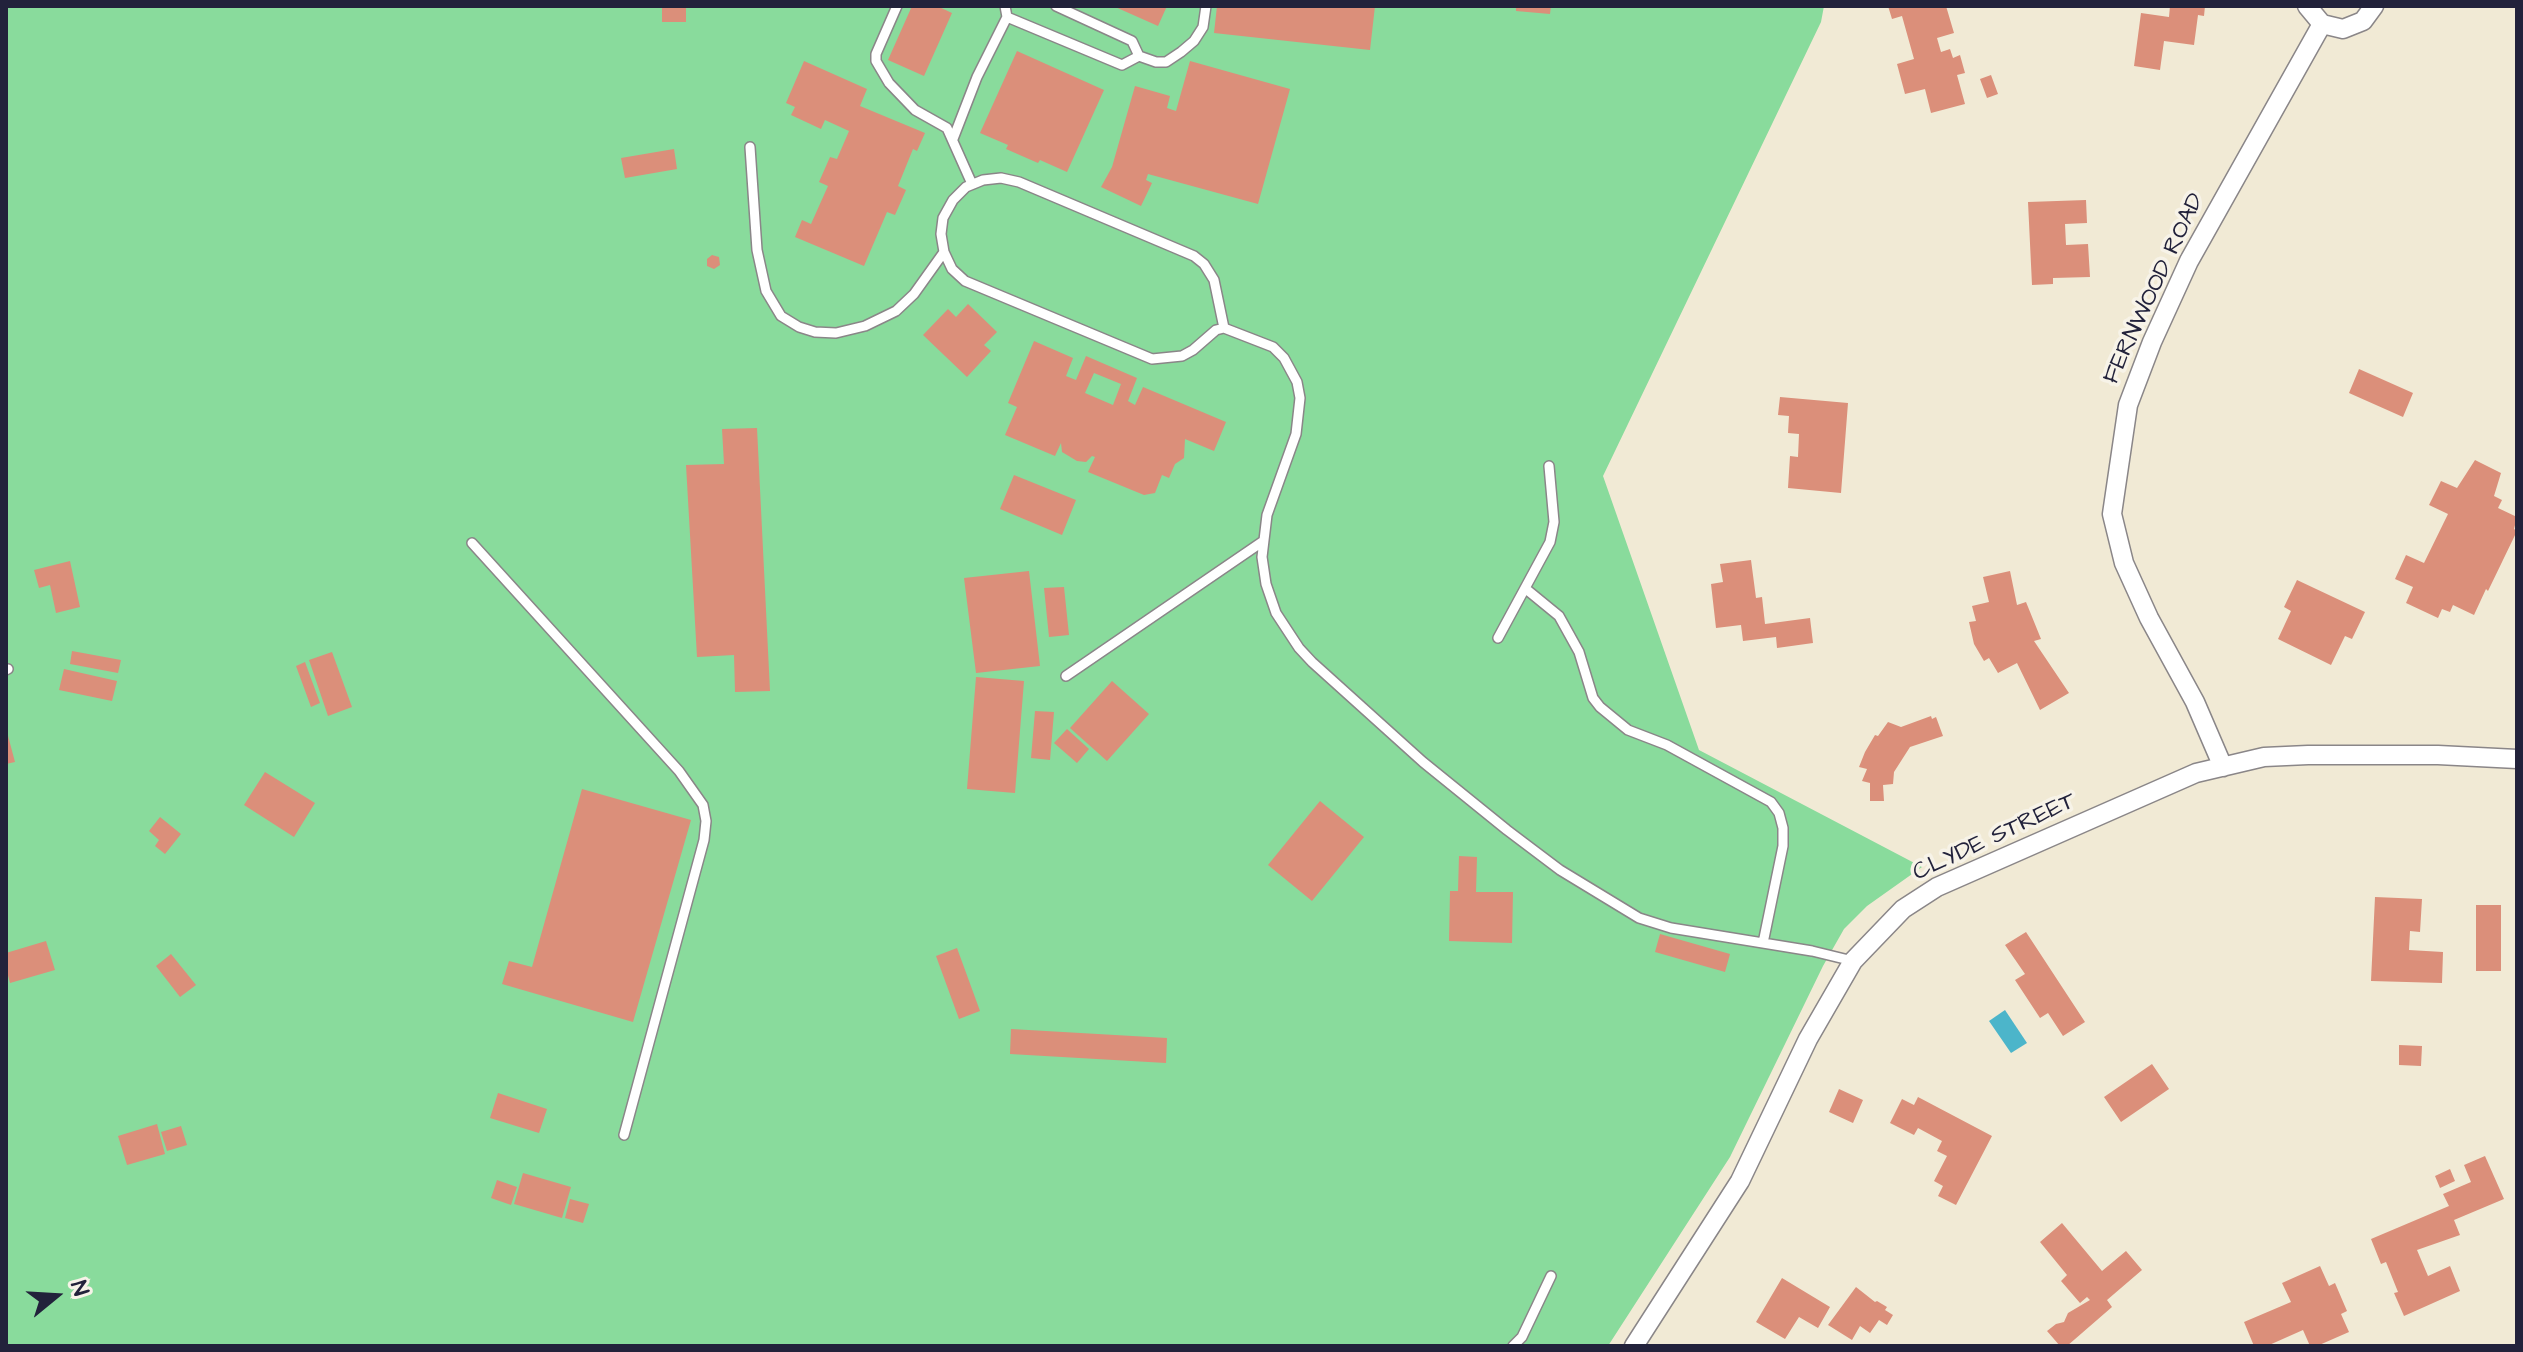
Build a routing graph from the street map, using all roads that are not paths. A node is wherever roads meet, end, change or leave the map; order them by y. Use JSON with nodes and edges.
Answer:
{"nodes":[{"id":1,"x":897,"y":6,"type":"edge"},
{"id":2,"x":1056,"y":6,"type":"edge"},
{"id":3,"x":1206,"y":6,"type":"edge"},
{"id":4,"x":2307,"y":6,"type":"edge"},
{"id":5,"x":2374,"y":6,"type":"edge"},
{"id":6,"x":1006,"y":11,"type":"edge"},
{"id":7,"x":2322,"y":24,"type":"junction"},
{"id":8,"x":1139,"y":56,"type":"junction"},
{"id":9,"x":953,"y":139,"type":"junction"},
{"id":10,"x":750,"y":147,"type":"dead end"},
{"id":11,"x":972,"y":184,"type":"junction"},
{"id":12,"x":944,"y":252,"type":"junction"},
{"id":13,"x":1224,"y":328,"type":"junction"},
{"id":14,"x":1549,"y":466,"type":"dead end"},
{"id":15,"x":1262,"y":542,"type":"junction"},
{"id":16,"x":472,"y":543,"type":"dead end"},
{"id":17,"x":1526,"y":589,"type":"junction"},
{"id":18,"x":1498,"y":638,"type":"dead end"},
{"id":19,"x":1066,"y":676,"type":"dead end"},
{"id":20,"x":2517,"y":759,"type":"edge"},
{"id":21,"x":2223,"y":767,"type":"junction"},
{"id":22,"x":1763,"y":943,"type":"junction"},
{"id":23,"x":1853,"y":961,"type":"junction"},
{"id":24,"x":624,"y":1135,"type":"dead end"},
{"id":25,"x":1551,"y":1276,"type":"dead end"},
{"id":26,"x":1522,"y":1337,"type":"junction"},
{"id":27,"x":1513,"y":1346,"type":"edge"},
{"id":28,"x":1532,"y":1346,"type":"edge"},
{"id":29,"x":1634,"y":1346,"type":"edge"}],
"edges":[{"from":1,"to":9,"type":"lane"},
{"from":2,"to":8,"type":"lane"},
{"from":3,"to":8,"type":"lane"},
{"from":4,"to":7,"type":"street"},
{"from":5,"to":7,"type":"street"},
{"from":6,"to":8,"type":"lane"},
{"from":6,"to":9,"type":"lane"},
{"from":7,"to":21,"type":"street","name":"FERNWOOD ROAD"},
{"from":9,"to":11,"type":"lane"},
{"from":10,"to":12,"type":"lane"},
{"from":11,"to":12,"type":"lane"},
{"from":11,"to":13,"type":"lane"},
{"from":12,"to":13,"type":"lane"},
{"from":13,"to":15,"type":"lane"},
{"from":14,"to":17,"type":"lane"},
{"from":15,"to":19,"type":"lane"},
{"from":15,"to":22,"type":"lane"},
{"from":16,"to":24,"type":"lane"},
{"from":17,"to":18,"type":"lane"},
{"from":17,"to":22,"type":"lane"},
{"from":20,"to":21,"type":"street","name":"CLYDE STREET"},
{"from":21,"to":23,"type":"street","name":"CLYDE STREET"},
{"from":22,"to":23,"type":"lane"},
{"from":23,"to":29,"type":"street","name":"CLYDE STREET"},
{"from":25,"to":26,"type":"lane"},
{"from":26,"to":27,"type":"lane"},
{"from":26,"to":28,"type":"lane"}]}
